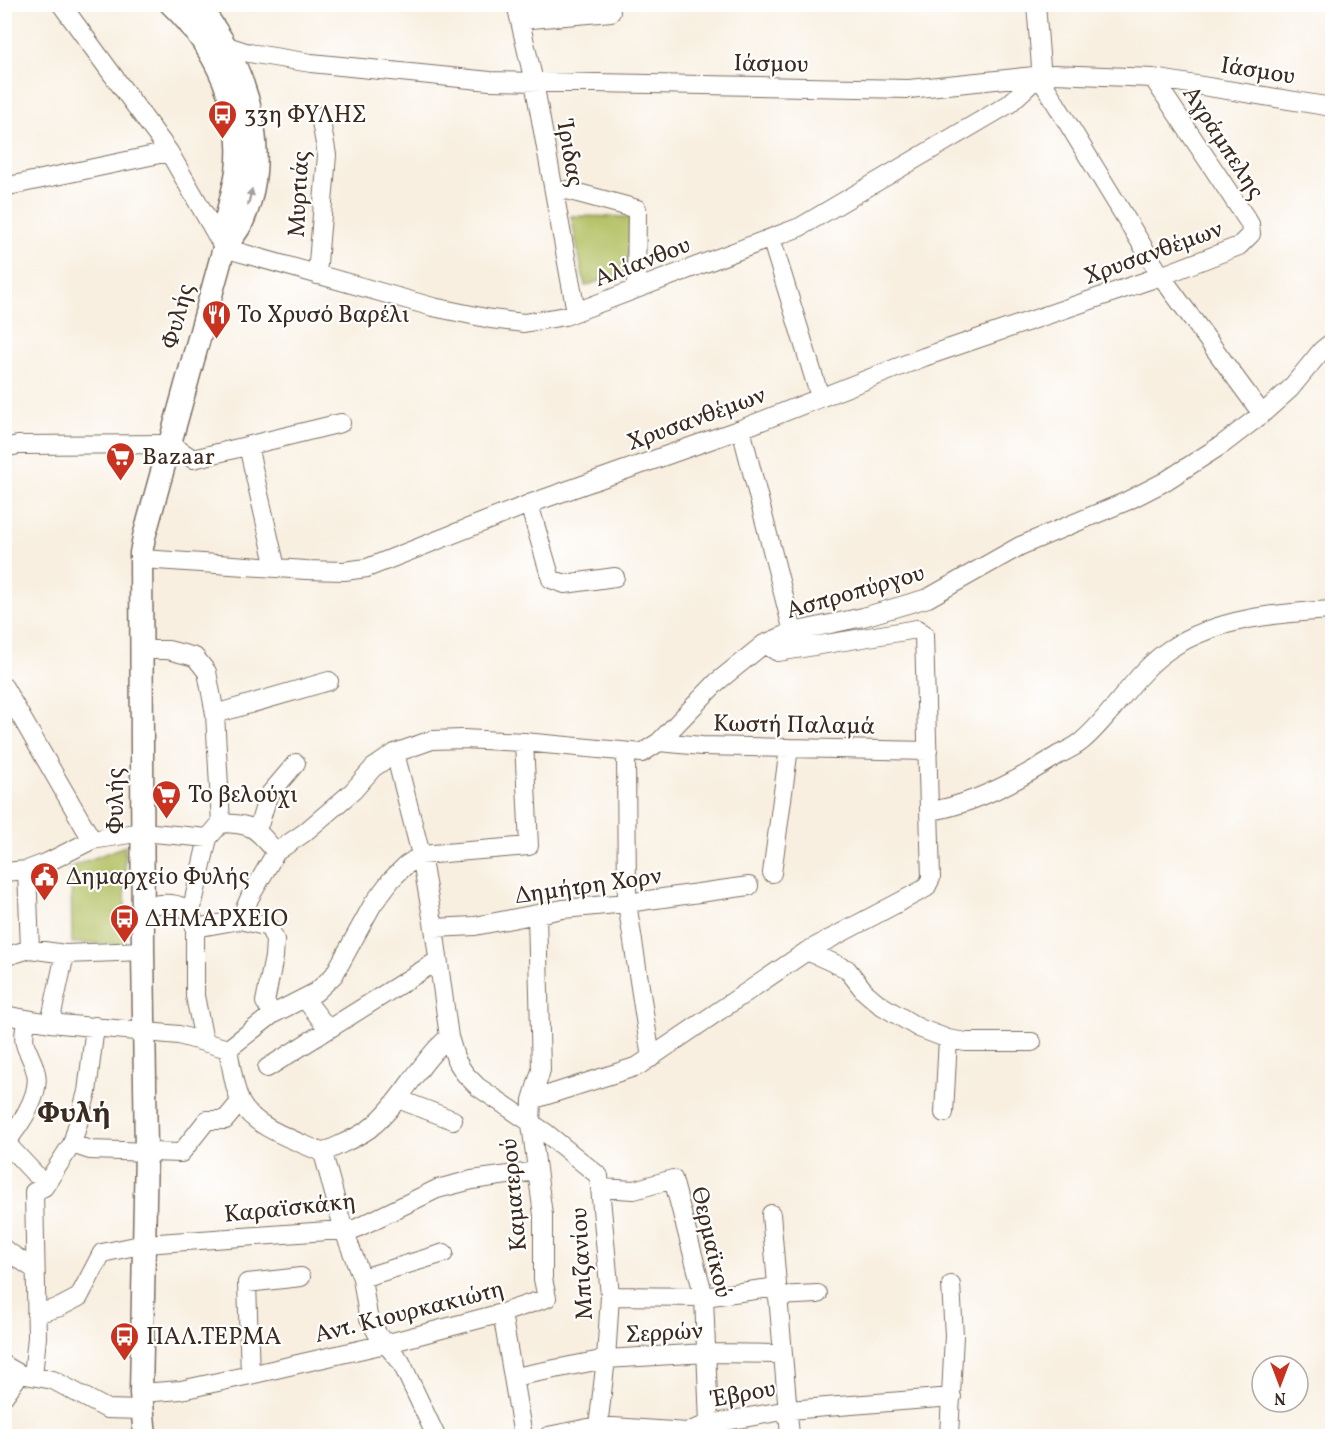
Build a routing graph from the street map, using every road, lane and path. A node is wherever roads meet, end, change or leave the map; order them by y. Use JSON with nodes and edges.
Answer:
{"nodes":[{"id":1,"x":61,"y":4,"type":"edge"},
{"id":2,"x":171,"y":4,"type":"edge"},
{"id":3,"x":196,"y":4,"type":"edge"},
{"id":4,"x":1036,"y":4,"type":"edge"},
{"id":5,"x":518,"y":12,"type":"edge"},
{"id":6,"x":611,"y":12,"type":"dead end"},
{"id":7,"x":217,"y":49,"type":"junction"},
{"id":8,"x":1040,"y":76,"type":"junction"},
{"id":9,"x":1153,"y":78,"type":"junction"},
{"id":10,"x":534,"y":82,"type":"junction"},
{"id":11,"x":1332,"y":107,"type":"edge"},
{"id":12,"x":320,"y":116,"type":"dead end"},
{"id":13,"x":169,"y":152,"type":"junction"},
{"id":14,"x":4,"y":187,"type":"edge"},
{"id":15,"x":567,"y":190,"type":"dead end"},
{"id":16,"x":1251,"y":234,"type":"joint"},
{"id":17,"x":771,"y":238,"type":"junction"},
{"id":18,"x":224,"y":248,"type":"junction"},
{"id":19,"x":316,"y":275,"type":"junction"},
{"id":20,"x":1161,"y":276,"type":"junction"},
{"id":21,"x":636,"y":289,"type":"junction"},
{"id":22,"x":576,"y":312,"type":"junction"},
{"id":23,"x":1332,"y":342,"type":"edge"},
{"id":24,"x":819,"y":397,"type":"junction"},
{"id":25,"x":1262,"y":414,"type":"junction"},
{"id":26,"x":341,"y":423,"type":"dead end"},
{"id":27,"x":741,"y":429,"type":"junction"},
{"id":28,"x":171,"y":444,"type":"junction"},
{"id":29,"x":248,"y":446,"type":"junction"},
{"id":30,"x":4,"y":448,"type":"edge"},
{"id":31,"x":529,"y":504,"type":"junction"},
{"id":32,"x":142,"y":559,"type":"junction"},
{"id":33,"x":276,"y":568,"type":"junction"},
{"id":34,"x":615,"y":577,"type":"dead end"},
{"id":35,"x":1332,"y":610,"type":"edge"},
{"id":36,"x":793,"y":632,"type":"junction"},
{"id":37,"x":764,"y":644,"type":"junction"},
{"id":38,"x":143,"y":650,"type":"junction"},
{"id":39,"x":329,"y":681,"type":"dead end"},
{"id":40,"x":4,"y":687,"type":"edge"},
{"id":41,"x":214,"y":714,"type":"junction"},
{"id":42,"x":524,"y":742,"type":"junction"},
{"id":43,"x":659,"y":742,"type":"junction"},
{"id":44,"x":789,"y":748,"type":"junction"},
{"id":45,"x":928,"y":751,"type":"junction"},
{"id":46,"x":395,"y":753,"type":"junction"},
{"id":47,"x":626,"y":753,"type":"junction"},
{"id":48,"x":296,"y":763,"type":"dead end"},
{"id":49,"x":930,"y":811,"type":"junction"},
{"id":50,"x":221,"y":823,"type":"junction"},
{"id":51,"x":256,"y":828,"type":"junction"},
{"id":52,"x":142,"y":832,"type":"junction"},
{"id":53,"x":208,"y":838,"type":"junction"},
{"id":54,"x":92,"y":840,"type":"junction"},
{"id":55,"x":276,"y":852,"type":"junction"},
{"id":56,"x":422,"y":855,"type":"junction"},
{"id":57,"x":27,"y":870,"type":"junction"},
{"id":58,"x":4,"y":872,"type":"edge"},
{"id":59,"x":772,"y":873,"type":"dead end"},
{"id":60,"x":749,"y":886,"type":"dead end"},
{"id":61,"x":627,"y":903,"type":"junction"},
{"id":62,"x":143,"y":906,"type":"junction"},
{"id":63,"x":537,"y":915,"type":"junction"},
{"id":64,"x":193,"y":920,"type":"junction"},
{"id":65,"x":240,"y":920,"type":"junction"},
{"id":66,"x":434,"y":928,"type":"junction"},
{"id":67,"x":30,"y":949,"type":"junction"},
{"id":68,"x":143,"y":951,"type":"junction"},
{"id":69,"x":807,"y":951,"type":"junction"},
{"id":70,"x":65,"y":954,"type":"junction"},
{"id":71,"x":4,"y":957,"type":"edge"},
{"id":72,"x":437,"y":961,"type":"junction"},
{"id":73,"x":305,"y":999,"type":"junction"},
{"id":74,"x":273,"y":1014,"type":"junction"},
{"id":75,"x":4,"y":1015,"type":"edge"},
{"id":76,"x":27,"y":1019,"type":"junction"},
{"id":77,"x":50,"y":1023,"type":"junction"},
{"id":78,"x":94,"y":1026,"type":"junction"},
{"id":79,"x":327,"y":1029,"type":"junction"},
{"id":80,"x":144,"y":1032,"type":"junction"},
{"id":81,"x":449,"y":1037,"type":"junction"},
{"id":82,"x":948,"y":1039,"type":"junction"},
{"id":83,"x":204,"y":1041,"type":"junction"},
{"id":84,"x":1032,"y":1042,"type":"dead end"},
{"id":85,"x":228,"y":1048,"type":"junction"},
{"id":86,"x":651,"y":1058,"type":"junction"},
{"id":87,"x":267,"y":1068,"type":"dead end"},
{"id":88,"x":398,"y":1099,"type":"junction"},
{"id":89,"x":532,"y":1100,"type":"junction"},
{"id":90,"x":240,"y":1102,"type":"junction"},
{"id":91,"x":944,"y":1113,"type":"dead end"},
{"id":92,"x":453,"y":1120,"type":"dead end"},
{"id":93,"x":531,"y":1124,"type":"junction"},
{"id":94,"x":5,"y":1144,"type":"edge"},
{"id":95,"x":72,"y":1144,"type":"junction"},
{"id":96,"x":146,"y":1151,"type":"junction"},
{"id":97,"x":323,"y":1153,"type":"junction"},
{"id":98,"x":537,"y":1171,"type":"junction"},
{"id":99,"x":34,"y":1183,"type":"junction"},
{"id":100,"x":601,"y":1188,"type":"junction"},
{"id":101,"x":771,"y":1214,"type":"dead end"},
{"id":102,"x":344,"y":1230,"type":"junction"},
{"id":103,"x":145,"y":1244,"type":"junction"},
{"id":104,"x":4,"y":1250,"type":"edge"},
{"id":105,"x":444,"y":1253,"type":"dead end"},
{"id":106,"x":34,"y":1269,"type":"junction"},
{"id":107,"x":301,"y":1277,"type":"dead end"},
{"id":108,"x":362,"y":1278,"type":"junction"},
{"id":109,"x":951,"y":1285,"type":"dead end"},
{"id":110,"x":777,"y":1292,"type":"junction"},
{"id":111,"x":818,"y":1294,"type":"dead end"},
{"id":112,"x":610,"y":1296,"type":"junction"},
{"id":113,"x":704,"y":1297,"type":"junction"},
{"id":114,"x":547,"y":1298,"type":"joint"},
{"id":115,"x":502,"y":1313,"type":"junction"},
{"id":116,"x":36,"y":1314,"type":"junction"},
{"id":117,"x":385,"y":1344,"type":"junction"},
{"id":118,"x":706,"y":1353,"type":"junction"},
{"id":119,"x":782,"y":1354,"type":"junction"},
{"id":120,"x":606,"y":1359,"type":"junction"},
{"id":121,"x":19,"y":1372,"type":"edge"},
{"id":122,"x":250,"y":1375,"type":"junction"},
{"id":123,"x":514,"y":1377,"type":"junction"},
{"id":124,"x":4,"y":1396,"type":"edge"},
{"id":125,"x":952,"y":1397,"type":"junction"},
{"id":126,"x":142,"y":1401,"type":"junction"},
{"id":127,"x":789,"y":1410,"type":"junction"},
{"id":128,"x":709,"y":1424,"type":"junction"},
{"id":129,"x":598,"y":1431,"type":"edge"},
{"id":130,"x":145,"y":1437,"type":"edge"},
{"id":131,"x":436,"y":1437,"type":"edge"},
{"id":132,"x":523,"y":1437,"type":"edge"},
{"id":133,"x":548,"y":1437,"type":"edge"},
{"id":134,"x":790,"y":1437,"type":"edge"},
{"id":135,"x":950,"y":1437,"type":"edge"}],
"edges":[{"from":1,"to":13,"type":"street"},
{"from":2,"to":7,"type":"main road","name":"Φυλής"},
{"from":3,"to":7,"type":"main road","name":"Φυλής"},
{"from":4,"to":8,"type":"street"},
{"from":5,"to":6,"type":"street"},
{"from":5,"to":10,"type":"street","name":"Ίριδας"},
{"from":7,"to":10,"type":"street","name":"Ιάσμου"},
{"from":7,"to":18,"type":"main road","name":"Φυλής"},
{"from":8,"to":9,"type":"street","name":"Ιάσμου"},
{"from":8,"to":10,"type":"street","name":"Ιάσμου"},
{"from":8,"to":17,"type":"street","name":"Αλίανθου"},
{"from":8,"to":20,"type":"street"},
{"from":9,"to":11,"type":"street","name":"Ιάσμου"},
{"from":9,"to":16,"type":"street","name":"Αγράμπελης"},
{"from":10,"to":22,"type":"street","name":"Ίριδας"},
{"from":12,"to":19,"type":"street","name":"Μυρτιάς"},
{"from":13,"to":14,"type":"street"},
{"from":13,"to":18,"type":"street"},
{"from":15,"to":21,"type":"street"},
{"from":16,"to":20,"type":"street","name":"Χρυσανθέμων"},
{"from":17,"to":21,"type":"street","name":"Αλίανθου"},
{"from":17,"to":24,"type":"street"},
{"from":18,"to":19,"type":"street","name":"Αλίανθου"},
{"from":18,"to":28,"type":"main road","name":"Φυλής"},
{"from":19,"to":22,"type":"street","name":"Αλίανθου"},
{"from":20,"to":24,"type":"street","name":"Χρυσανθέμων"},
{"from":20,"to":25,"type":"street"},
{"from":21,"to":22,"type":"street","name":"Αλίανθου"},
{"from":23,"to":25,"type":"street","name":"Ασπροπύργου"},
{"from":24,"to":27,"type":"street","name":"Χρυσανθέμων"},
{"from":25,"to":36,"type":"street","name":"Ασπροπύργου"},
{"from":26,"to":29,"type":"street"},
{"from":27,"to":31,"type":"street","name":"Χρυσανθέμων"},
{"from":27,"to":36,"type":"street"},
{"from":28,"to":29,"type":"street"},
{"from":28,"to":30,"type":"street"},
{"from":28,"to":32,"type":"main road","name":"Φυλής"},
{"from":29,"to":33,"type":"street"},
{"from":31,"to":33,"type":"street","name":"Χρυσανθέμων"},
{"from":31,"to":34,"type":"street"},
{"from":32,"to":33,"type":"street","name":"Χρυσανθέμων"},
{"from":32,"to":38,"type":"main road","name":"Φυλής"},
{"from":35,"to":49,"type":"street"},
{"from":36,"to":37,"type":"street","name":"Ασπροπύργου"},
{"from":37,"to":43,"type":"street","name":"Ασπροπύργου"},
{"from":37,"to":45,"type":"street"},
{"from":38,"to":41,"type":"street"},
{"from":38,"to":52,"type":"main road","name":"Φυλής"},
{"from":39,"to":41,"type":"street"},
{"from":40,"to":54,"type":"street"},
{"from":41,"to":50,"type":"street"},
{"from":42,"to":46,"type":"street","name":"Ασπροπύργου"},
{"from":42,"to":47,"type":"street","name":"Ασπροπύργου"},
{"from":42,"to":56,"type":"street"},
{"from":43,"to":44,"type":"street","name":"Κωστή Παλαμά"},
{"from":43,"to":47,"type":"street","name":"Ασπροπύργου"},
{"from":44,"to":45,"type":"street","name":"Κωστή Παλαμά"},
{"from":44,"to":59,"type":"street"},
{"from":45,"to":49,"type":"street"},
{"from":46,"to":55,"type":"street","name":"Ασπροπύργου"},
{"from":46,"to":56,"type":"street","name":"Μπιζανίου"},
{"from":47,"to":61,"type":"street"},
{"from":48,"to":51,"type":"street"},
{"from":49,"to":69,"type":"street"},
{"from":50,"to":51,"type":"street"},
{"from":50,"to":53,"type":"street"},
{"from":51,"to":55,"type":"street"},
{"from":52,"to":53,"type":"street"},
{"from":52,"to":54,"type":"street"},
{"from":52,"to":62,"type":"main road","name":"Φυλής"},
{"from":53,"to":64,"type":"street"},
{"from":54,"to":57,"type":"street"},
{"from":55,"to":65,"type":"street"},
{"from":56,"to":66,"type":"street","name":"Μπιζανίου"},
{"from":56,"to":73,"type":"street"},
{"from":57,"to":58,"type":"street"},
{"from":57,"to":67,"type":"street"},
{"from":60,"to":61,"type":"street","name":"Δημήτρη Χορν"},
{"from":61,"to":63,"type":"street","name":"Δημήτρη Χορν"},
{"from":61,"to":86,"type":"street"},
{"from":62,"to":64,"type":"street"},
{"from":62,"to":68,"type":"main road","name":"Φυλής"},
{"from":63,"to":66,"type":"street","name":"Δημήτρη Χορν"},
{"from":63,"to":89,"type":"street","name":"Καματερού"},
{"from":64,"to":65,"type":"street"},
{"from":64,"to":83,"type":"street"},
{"from":65,"to":74,"type":"street"},
{"from":66,"to":72,"type":"street","name":"Μπιζανίου"},
{"from":67,"to":70,"type":"street"},
{"from":67,"to":71,"type":"street"},
{"from":68,"to":70,"type":"street"},
{"from":68,"to":80,"type":"main road","name":"Φυλής"},
{"from":69,"to":82,"type":"street"},
{"from":69,"to":86,"type":"street"},
{"from":70,"to":77,"type":"street"},
{"from":72,"to":79,"type":"street"},
{"from":72,"to":81,"type":"street","name":"Μπιζανίου"},
{"from":73,"to":74,"type":"street"},
{"from":73,"to":79,"type":"street"},
{"from":74,"to":85,"type":"street"},
{"from":75,"to":76,"type":"street"},
{"from":76,"to":77,"type":"street"},
{"from":76,"to":94,"type":"street"},
{"from":77,"to":78,"type":"street"},
{"from":78,"to":80,"type":"street"},
{"from":78,"to":95,"type":"street"},
{"from":79,"to":87,"type":"street"},
{"from":80,"to":83,"type":"street"},
{"from":80,"to":96,"type":"main road","name":"Φυλής"},
{"from":81,"to":88,"type":"street"},
{"from":81,"to":93,"type":"street","name":"Μπιζανίου"},
{"from":82,"to":84,"type":"street"},
{"from":82,"to":91,"type":"street"},
{"from":83,"to":85,"type":"street"},
{"from":85,"to":90,"type":"street"},
{"from":86,"to":89,"type":"street"},
{"from":88,"to":92,"type":"street"},
{"from":88,"to":97,"type":"street"},
{"from":89,"to":93,"type":"street","name":"Καματερού"},
{"from":90,"to":96,"type":"street"},
{"from":90,"to":97,"type":"street"},
{"from":93,"to":98,"type":"street","name":"Καματερού"},
{"from":93,"to":100,"type":"street","name":"Μπιζανίου"},
{"from":94,"to":99,"type":"street"},
{"from":95,"to":96,"type":"street"},
{"from":95,"to":99,"type":"street"},
{"from":96,"to":103,"type":"main road","name":"Φυλής"},
{"from":97,"to":102,"type":"street"},
{"from":98,"to":102,"type":"street","name":"Καραϊσκάκη"},
{"from":98,"to":114,"type":"street","name":"Καματερού"},
{"from":99,"to":106,"type":"street"},
{"from":100,"to":112,"type":"street","name":"Μπιζανίου"},
{"from":100,"to":113,"type":"street","name":"Θερμαϊκού"},
{"from":101,"to":110,"type":"street"},
{"from":102,"to":103,"type":"street","name":"Καραϊσκάκη"},
{"from":102,"to":108,"type":"street"},
{"from":103,"to":116,"type":"street","name":"Καραϊσκάκη"},
{"from":103,"to":126,"type":"main road","name":"Φυλής"},
{"from":104,"to":106,"type":"street"},
{"from":105,"to":108,"type":"street"},
{"from":106,"to":116,"type":"street"},
{"from":107,"to":122,"type":"street"},
{"from":108,"to":117,"type":"street"},
{"from":109,"to":125,"type":"street"},
{"from":110,"to":111,"type":"street"},
{"from":110,"to":113,"type":"street"},
{"from":110,"to":119,"type":"street"},
{"from":112,"to":113,"type":"street"},
{"from":112,"to":120,"type":"street","name":"Μπιζανίου"},
{"from":113,"to":118,"type":"street","name":"Θερμαϊκού"},
{"from":114,"to":115,"type":"street","name":"Αντ. Κιουρκακιώτη"},
{"from":115,"to":117,"type":"street","name":"Αντ. Κιουρκακιώτη"},
{"from":115,"to":123,"type":"street"},
{"from":116,"to":121,"type":"street"},
{"from":117,"to":122,"type":"street","name":"Αντ. Κιουρκακιώτη"},
{"from":117,"to":131,"type":"street"},
{"from":118,"to":119,"type":"street","name":"Σερρών"},
{"from":118,"to":120,"type":"street","name":"Σερρών"},
{"from":118,"to":128,"type":"street","name":"Θερμαϊκού"},
{"from":119,"to":127,"type":"street"},
{"from":120,"to":123,"type":"street","name":"Σερρών"},
{"from":120,"to":129,"type":"street","name":"Μπιζανίου"},
{"from":121,"to":124,"type":"street"},
{"from":121,"to":126,"type":"street","name":"Αντ. Κιουρκακιώτη"},
{"from":122,"to":126,"type":"street","name":"Αντ. Κιουρκακιώτη"},
{"from":123,"to":132,"type":"street"},
{"from":125,"to":127,"type":"street","name":"Έβρου"},
{"from":125,"to":135,"type":"street"},
{"from":126,"to":130,"type":"main road","name":"Φυλής"},
{"from":127,"to":128,"type":"street","name":"Έβρου"},
{"from":127,"to":134,"type":"street"},
{"from":128,"to":129,"type":"street","name":"Έβρου"},
{"from":129,"to":133,"type":"street","name":"Έβρου"}]}
